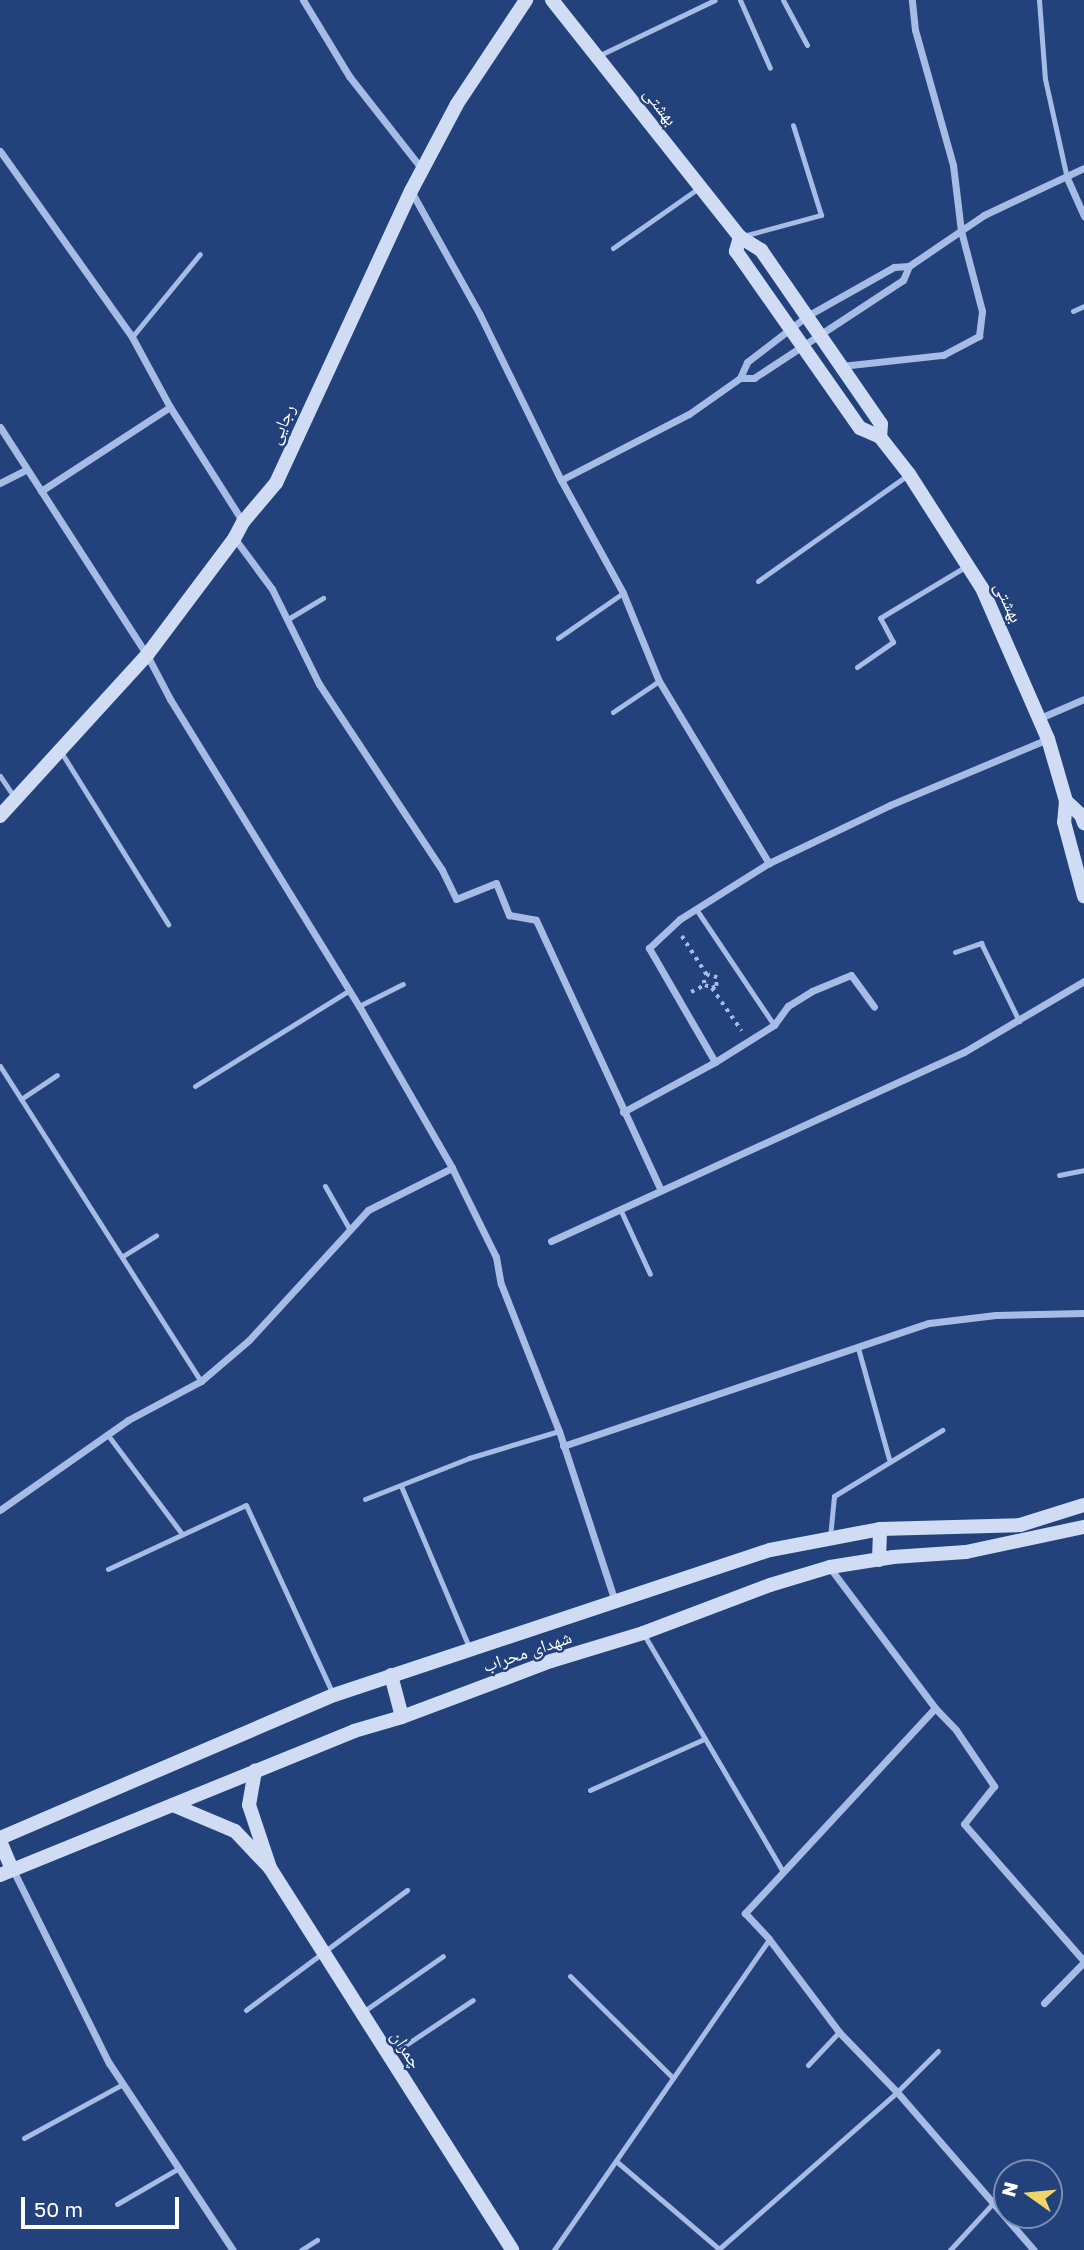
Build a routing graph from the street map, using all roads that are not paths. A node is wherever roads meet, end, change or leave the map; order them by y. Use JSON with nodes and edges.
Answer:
{"nodes":[{"id":1,"x":303,"y":0,"type":"edge"},
{"id":2,"x":526,"y":0,"type":"edge"},
{"id":3,"x":552,"y":0,"type":"edge"},
{"id":4,"x":715,"y":0,"type":"edge"},
{"id":5,"x":740,"y":0,"type":"edge"},
{"id":6,"x":783,"y":0,"type":"edge"},
{"id":7,"x":912,"y":0,"type":"edge"},
{"id":8,"x":1039,"y":0,"type":"edge"},
{"id":9,"x":807,"y":45,"type":"dead end"},
{"id":10,"x":597,"y":57,"type":"junction"},
{"id":11,"x":770,"y":68,"type":"dead end"},
{"id":12,"x":793,"y":125,"type":"dead end"},
{"id":13,"x":0,"y":151,"type":"edge"},
{"id":14,"x":422,"y":169,"type":"junction"},
{"id":15,"x":1084,"y":169,"type":"edge"},
{"id":16,"x":1067,"y":178,"type":"junction"},
{"id":17,"x":700,"y":187,"type":"junction"},
{"id":18,"x":411,"y":191,"type":"junction"},
{"id":19,"x":1084,"y":216,"type":"edge"},
{"id":20,"x":961,"y":231,"type":"junction"},
{"id":21,"x":740,"y":237,"type":"junction"},
{"id":22,"x":613,"y":248,"type":"dead end"},
{"id":23,"x":200,"y":254,"type":"dead end"},
{"id":24,"x":909,"y":267,"type":"junction"},
{"id":25,"x":1084,"y":306,"type":"edge"},
{"id":26,"x":1073,"y":310,"type":"dead end"},
{"id":27,"x":807,"y":316,"type":"junction"},
{"id":28,"x":789,"y":328,"type":"junction"},
{"id":29,"x":820,"y":335,"type":"junction"},
{"id":30,"x":132,"y":337,"type":"junction"},
{"id":31,"x":803,"y":346,"type":"junction"},
{"id":32,"x":841,"y":366,"type":"junction"},
{"id":33,"x":740,"y":379,"type":"junction"},
{"id":34,"x":170,"y":407,"type":"junction"},
{"id":35,"x":0,"y":427,"type":"edge"},
{"id":36,"x":880,"y":437,"type":"junction"},
{"id":37,"x":27,"y":469,"type":"junction"},
{"id":38,"x":909,"y":474,"type":"junction"},
{"id":39,"x":561,"y":481,"type":"junction"},
{"id":40,"x":0,"y":483,"type":"edge"},
{"id":41,"x":41,"y":491,"type":"junction"},
{"id":42,"x":243,"y":522,"type":"junction"},
{"id":43,"x":234,"y":539,"type":"junction"},
{"id":44,"x":968,"y":565,"type":"junction"},
{"id":45,"x":758,"y":581,"type":"dead end"},
{"id":46,"x":624,"y":593,"type":"junction"},
{"id":47,"x":323,"y":598,"type":"dead end"},
{"id":48,"x":288,"y":619,"type":"junction"},
{"id":49,"x":558,"y":638,"type":"dead end"},
{"id":50,"x":147,"y":655,"type":"junction"},
{"id":51,"x":857,"y":667,"type":"dead end"},
{"id":52,"x":659,"y":681,"type":"junction"},
{"id":53,"x":1084,"y":699,"type":"edge"},
{"id":54,"x":614,"y":712,"type":"dead end"},
{"id":55,"x":1040,"y":718,"type":"junction"},
{"id":56,"x":1048,"y":739,"type":"junction"},
{"id":57,"x":61,"y":752,"type":"junction"},
{"id":58,"x":0,"y":776,"type":"edge"},
{"id":59,"x":16,"y":800,"type":"junction"},
{"id":60,"x":1066,"y":801,"type":"junction"},
{"id":61,"x":0,"y":816,"type":"edge"},
{"id":62,"x":1084,"y":823,"type":"edge"},
{"id":63,"x":769,"y":863,"type":"junction"},
{"id":64,"x":1084,"y":896,"type":"edge"},
{"id":65,"x":696,"y":909,"type":"junction"},
{"id":66,"x":168,"y":924,"type":"dead end"},
{"id":67,"x":955,"y":952,"type":"dead end"},
{"id":68,"x":1084,"y":981,"type":"edge"},
{"id":69,"x":402,"y":984,"type":"dead end"},
{"id":70,"x":348,"y":991,"type":"junction"},
{"id":71,"x":359,"y":1006,"type":"junction"},
{"id":72,"x":874,"y":1007,"type":"dead end"},
{"id":73,"x":1019,"y":1020,"type":"junction"},
{"id":74,"x":774,"y":1025,"type":"junction"},
{"id":75,"x":715,"y":1062,"type":"junction"},
{"id":76,"x":0,"y":1066,"type":"edge"},
{"id":77,"x":57,"y":1075,"type":"dead end"},
{"id":78,"x":195,"y":1086,"type":"dead end"},
{"id":79,"x":22,"y":1099,"type":"junction"},
{"id":80,"x":623,"y":1112,"type":"junction"},
{"id":81,"x":452,"y":1168,"type":"junction"},
{"id":82,"x":1084,"y":1170,"type":"edge"},
{"id":83,"x":1059,"y":1175,"type":"dead end"},
{"id":84,"x":325,"y":1186,"type":"dead end"},
{"id":85,"x":661,"y":1191,"type":"junction"},
{"id":86,"x":621,"y":1211,"type":"junction"},
{"id":87,"x":350,"y":1230,"type":"junction"},
{"id":88,"x":156,"y":1235,"type":"dead end"},
{"id":89,"x":551,"y":1241,"type":"dead end"},
{"id":90,"x":123,"y":1256,"type":"junction"},
{"id":91,"x":650,"y":1274,"type":"dead end"},
{"id":92,"x":1084,"y":1312,"type":"edge"},
{"id":93,"x":858,"y":1348,"type":"junction"},
{"id":94,"x":201,"y":1381,"type":"junction"},
{"id":95,"x":942,"y":1430,"type":"dead end"},
{"id":96,"x":559,"y":1431,"type":"junction"},
{"id":97,"x":107,"y":1434,"type":"junction"},
{"id":98,"x":563,"y":1446,"type":"junction"},
{"id":99,"x":889,"y":1459,"type":"junction"},
{"id":100,"x":401,"y":1486,"type":"junction"},
{"id":101,"x":365,"y":1499,"type":"dead end"},
{"id":102,"x":1084,"y":1505,"type":"edge"},
{"id":103,"x":0,"y":1510,"type":"edge"},
{"id":104,"x":1084,"y":1527,"type":"edge"},
{"id":105,"x":880,"y":1529,"type":"junction"},
{"id":106,"x":182,"y":1534,"type":"junction"},
{"id":107,"x":830,"y":1537,"type":"junction"},
{"id":108,"x":879,"y":1560,"type":"junction"},
{"id":109,"x":830,"y":1567,"type":"junction"},
{"id":110,"x":108,"y":1569,"type":"dead end"},
{"id":111,"x":615,"y":1601,"type":"junction"},
{"id":112,"x":643,"y":1633,"type":"junction"},
{"id":113,"x":471,"y":1651,"type":"junction"},
{"id":114,"x":391,"y":1675,"type":"junction"},
{"id":115,"x":334,"y":1695,"type":"junction"},
{"id":116,"x":935,"y":1708,"type":"junction"},
{"id":117,"x":402,"y":1717,"type":"junction"},
{"id":118,"x":704,"y":1739,"type":"junction"},
{"id":119,"x":255,"y":1771,"type":"junction"},
{"id":120,"x":590,"y":1790,"type":"dead end"},
{"id":121,"x":173,"y":1805,"type":"junction"},
{"id":122,"x":0,"y":1839,"type":"edge"},
{"id":123,"x":270,"y":1868,"type":"junction"},
{"id":124,"x":6,"y":1872,"type":"edge"},
{"id":125,"x":782,"y":1872,"type":"junction"},
{"id":126,"x":407,"y":1890,"type":"dead end"},
{"id":127,"x":769,"y":1939,"type":"junction"},
{"id":128,"x":323,"y":1951,"type":"junction"},
{"id":129,"x":443,"y":1956,"type":"dead end"},
{"id":130,"x":1084,"y":1961,"type":"edge"},
{"id":131,"x":570,"y":1976,"type":"dead end"},
{"id":132,"x":473,"y":2000,"type":"dead end"},
{"id":133,"x":1044,"y":2003,"type":"dead end"},
{"id":134,"x":246,"y":2010,"type":"dead end"},
{"id":135,"x":362,"y":2013,"type":"junction"},
{"id":136,"x":839,"y":2032,"type":"junction"},
{"id":137,"x":938,"y":2050,"type":"dead end"},
{"id":138,"x":389,"y":2056,"type":"junction"},
{"id":139,"x":808,"y":2065,"type":"dead end"},
{"id":140,"x":674,"y":2078,"type":"junction"},
{"id":141,"x":123,"y":2084,"type":"junction"},
{"id":142,"x":897,"y":2092,"type":"junction"},
{"id":143,"x":24,"y":2138,"type":"dead end"},
{"id":144,"x":615,"y":2161,"type":"junction"},
{"id":145,"x":179,"y":2168,"type":"junction"},
{"id":146,"x":993,"y":2201,"type":"edge"},
{"id":147,"x":993,"y":2203,"type":"edge"},
{"id":148,"x":117,"y":2204,"type":"dead end"},
{"id":149,"x":1016,"y":2229,"type":"edge"},
{"id":150,"x":317,"y":2240,"type":"dead end"},
{"id":151,"x":233,"y":2250,"type":"edge"},
{"id":152,"x":301,"y":2250,"type":"edge"},
{"id":153,"x":512,"y":2250,"type":"edge"},
{"id":154,"x":554,"y":2250,"type":"edge"},
{"id":155,"x":950,"y":2250,"type":"edge"},
{"id":156,"x":1034,"y":2250,"type":"edge"}],
"edges":[{"from":1,"to":14,"type":"street"},
{"from":2,"to":14,"type":"street","name":"رجایی"},
{"from":3,"to":10,"type":"street","name":"بهشتی"},
{"from":4,"to":10,"type":"lane"},
{"from":5,"to":11,"type":"lane"},
{"from":6,"to":9,"type":"lane"},
{"from":7,"to":20,"type":"street"},
{"from":8,"to":16,"type":"lane"},
{"from":10,"to":17,"type":"street","name":"بهشتی"},
{"from":12,"to":21,"type":"lane"},
{"from":13,"to":30,"type":"street"},
{"from":14,"to":18,"type":"street","name":"رجایی"},
{"from":15,"to":16,"type":"street"},
{"from":16,"to":19,"type":"street"},
{"from":16,"to":20,"type":"street"},
{"from":17,"to":21,"type":"street","name":"بهشتی"},
{"from":17,"to":22,"type":"lane"},
{"from":18,"to":39,"type":"street"},
{"from":18,"to":42,"type":"street","name":"رجایی"},
{"from":20,"to":24,"type":"street"},
{"from":20,"to":32,"type":"street"},
{"from":21,"to":27,"type":"street"},
{"from":21,"to":28,"type":"street"},
{"from":23,"to":30,"type":"lane"},
{"from":24,"to":27,"type":"street"},
{"from":24,"to":29,"type":"street"},
{"from":25,"to":26,"type":"lane"},
{"from":27,"to":28,"type":"street"},
{"from":27,"to":29,"type":"street"},
{"from":28,"to":31,"type":"street"},
{"from":28,"to":33,"type":"street"},
{"from":29,"to":31,"type":"street"},
{"from":29,"to":32,"type":"street"},
{"from":30,"to":34,"type":"street"},
{"from":31,"to":33,"type":"street"},
{"from":31,"to":36,"type":"street"},
{"from":32,"to":36,"type":"street"},
{"from":33,"to":39,"type":"street"},
{"from":34,"to":41,"type":"street"},
{"from":34,"to":42,"type":"street"},
{"from":35,"to":37,"type":"street"},
{"from":36,"to":38,"type":"street","name":"بهشتی"},
{"from":37,"to":40,"type":"street"},
{"from":37,"to":41,"type":"street"},
{"from":38,"to":44,"type":"street","name":"بهشتی"},
{"from":38,"to":45,"type":"lane"},
{"from":39,"to":46,"type":"street"},
{"from":41,"to":50,"type":"street"},
{"from":42,"to":43,"type":"street","name":"رجایی"},
{"from":43,"to":48,"type":"street"},
{"from":43,"to":50,"type":"street","name":"رجایی"},
{"from":44,"to":51,"type":"lane"},
{"from":44,"to":55,"type":"street","name":"بهشتی"},
{"from":46,"to":49,"type":"lane"},
{"from":46,"to":52,"type":"street"},
{"from":47,"to":48,"type":"lane"},
{"from":48,"to":80,"type":"street"},
{"from":50,"to":57,"type":"street","name":"رجایی"},
{"from":50,"to":70,"type":"street"},
{"from":52,"to":54,"type":"lane"},
{"from":52,"to":63,"type":"street"},
{"from":53,"to":55,"type":"street"},
{"from":55,"to":56,"type":"street","name":"بهشتی"},
{"from":56,"to":60,"type":"street","name":"بهشتی"},
{"from":56,"to":63,"type":"street"},
{"from":57,"to":59,"type":"street","name":"رجایی"},
{"from":57,"to":66,"type":"lane"},
{"from":58,"to":59,"type":"lane"},
{"from":59,"to":61,"type":"street","name":"رجایی"},
{"from":60,"to":62,"type":"street","name":"بهشتی"},
{"from":60,"to":64,"type":"street","name":"بهشتی"},
{"from":63,"to":65,"type":"street"},
{"from":65,"to":74,"type":"lane"},
{"from":65,"to":75,"type":"street"},
{"from":67,"to":73,"type":"lane"},
{"from":68,"to":73,"type":"street"},
{"from":69,"to":71,"type":"lane"},
{"from":70,"to":71,"type":"street"},
{"from":70,"to":78,"type":"lane"},
{"from":71,"to":81,"type":"street"},
{"from":72,"to":74,"type":"street"},
{"from":73,"to":85,"type":"street"},
{"from":74,"to":75,"type":"street"},
{"from":75,"to":80,"type":"street"},
{"from":76,"to":79,"type":"lane"},
{"from":77,"to":79,"type":"lane"},
{"from":79,"to":90,"type":"lane"},
{"from":80,"to":85,"type":"street"},
{"from":81,"to":87,"type":"street"},
{"from":81,"to":96,"type":"street"},
{"from":82,"to":83,"type":"lane"},
{"from":84,"to":87,"type":"lane"},
{"from":85,"to":86,"type":"street"},
{"from":86,"to":89,"type":"street"},
{"from":86,"to":91,"type":"lane"},
{"from":87,"to":94,"type":"street"},
{"from":88,"to":90,"type":"lane"},
{"from":90,"to":94,"type":"lane"},
{"from":92,"to":93,"type":"street"},
{"from":93,"to":98,"type":"street"},
{"from":93,"to":99,"type":"lane"},
{"from":94,"to":97,"type":"street"},
{"from":95,"to":99,"type":"lane"},
{"from":96,"to":98,"type":"street"},
{"from":96,"to":100,"type":"lane"},
{"from":97,"to":103,"type":"street"},
{"from":97,"to":106,"type":"lane"},
{"from":98,"to":111,"type":"street"},
{"from":99,"to":107,"type":"lane"},
{"from":100,"to":101,"type":"lane"},
{"from":100,"to":113,"type":"lane"},
{"from":102,"to":105,"type":"street","name":"شهدای محراب"},
{"from":104,"to":108,"type":"street","name":"شهدای محراب"},
{"from":105,"to":107,"type":"street","name":"شهدای محراب"},
{"from":105,"to":108,"type":"street"},
{"from":106,"to":110,"type":"lane"},
{"from":106,"to":115,"type":"lane"},
{"from":107,"to":111,"type":"street","name":"شهدای محراب"},
{"from":108,"to":109,"type":"street","name":"شهدای محراب"},
{"from":109,"to":112,"type":"street","name":"شهدای محراب"},
{"from":109,"to":116,"type":"street"},
{"from":111,"to":113,"type":"street","name":"شهدای محراب"},
{"from":112,"to":117,"type":"street","name":"شهدای محراب"},
{"from":112,"to":118,"type":"lane"},
{"from":113,"to":114,"type":"street","name":"شهدای محراب"},
{"from":114,"to":115,"type":"street","name":"شهدای محراب"},
{"from":114,"to":117,"type":"street"},
{"from":115,"to":122,"type":"street","name":"شهدای محراب"},
{"from":116,"to":125,"type":"street"},
{"from":116,"to":130,"type":"street"},
{"from":117,"to":119,"type":"street","name":"شهدای محراب"},
{"from":118,"to":120,"type":"lane"},
{"from":118,"to":125,"type":"lane"},
{"from":119,"to":121,"type":"street","name":"شهدای محراب"},
{"from":119,"to":123,"type":"street"},
{"from":121,"to":123,"type":"street"},
{"from":121,"to":124,"type":"street","name":"شهدای محراب"},
{"from":122,"to":124,"type":"street"},
{"from":123,"to":128,"type":"street","name":"چمران"},
{"from":124,"to":141,"type":"street"},
{"from":125,"to":127,"type":"street"},
{"from":126,"to":128,"type":"lane"},
{"from":127,"to":136,"type":"street"},
{"from":127,"to":140,"type":"lane"},
{"from":128,"to":134,"type":"lane"},
{"from":128,"to":135,"type":"street","name":"چمران"},
{"from":129,"to":135,"type":"lane"},
{"from":130,"to":133,"type":"street"},
{"from":131,"to":140,"type":"lane"},
{"from":132,"to":138,"type":"lane"},
{"from":135,"to":138,"type":"street","name":"چمران"},
{"from":136,"to":139,"type":"lane"},
{"from":136,"to":142,"type":"street"},
{"from":137,"to":142,"type":"lane"},
{"from":138,"to":153,"type":"street","name":"چمران"},
{"from":140,"to":144,"type":"lane"},
{"from":141,"to":143,"type":"lane"},
{"from":141,"to":145,"type":"street"},
{"from":142,"to":144,"type":"lane"},
{"from":142,"to":146,"type":"street"},
{"from":144,"to":154,"type":"lane"},
{"from":145,"to":148,"type":"lane"},
{"from":145,"to":151,"type":"street"},
{"from":147,"to":155,"type":"lane"},
{"from":149,"to":156,"type":"street"},
{"from":150,"to":152,"type":"lane"}]}
